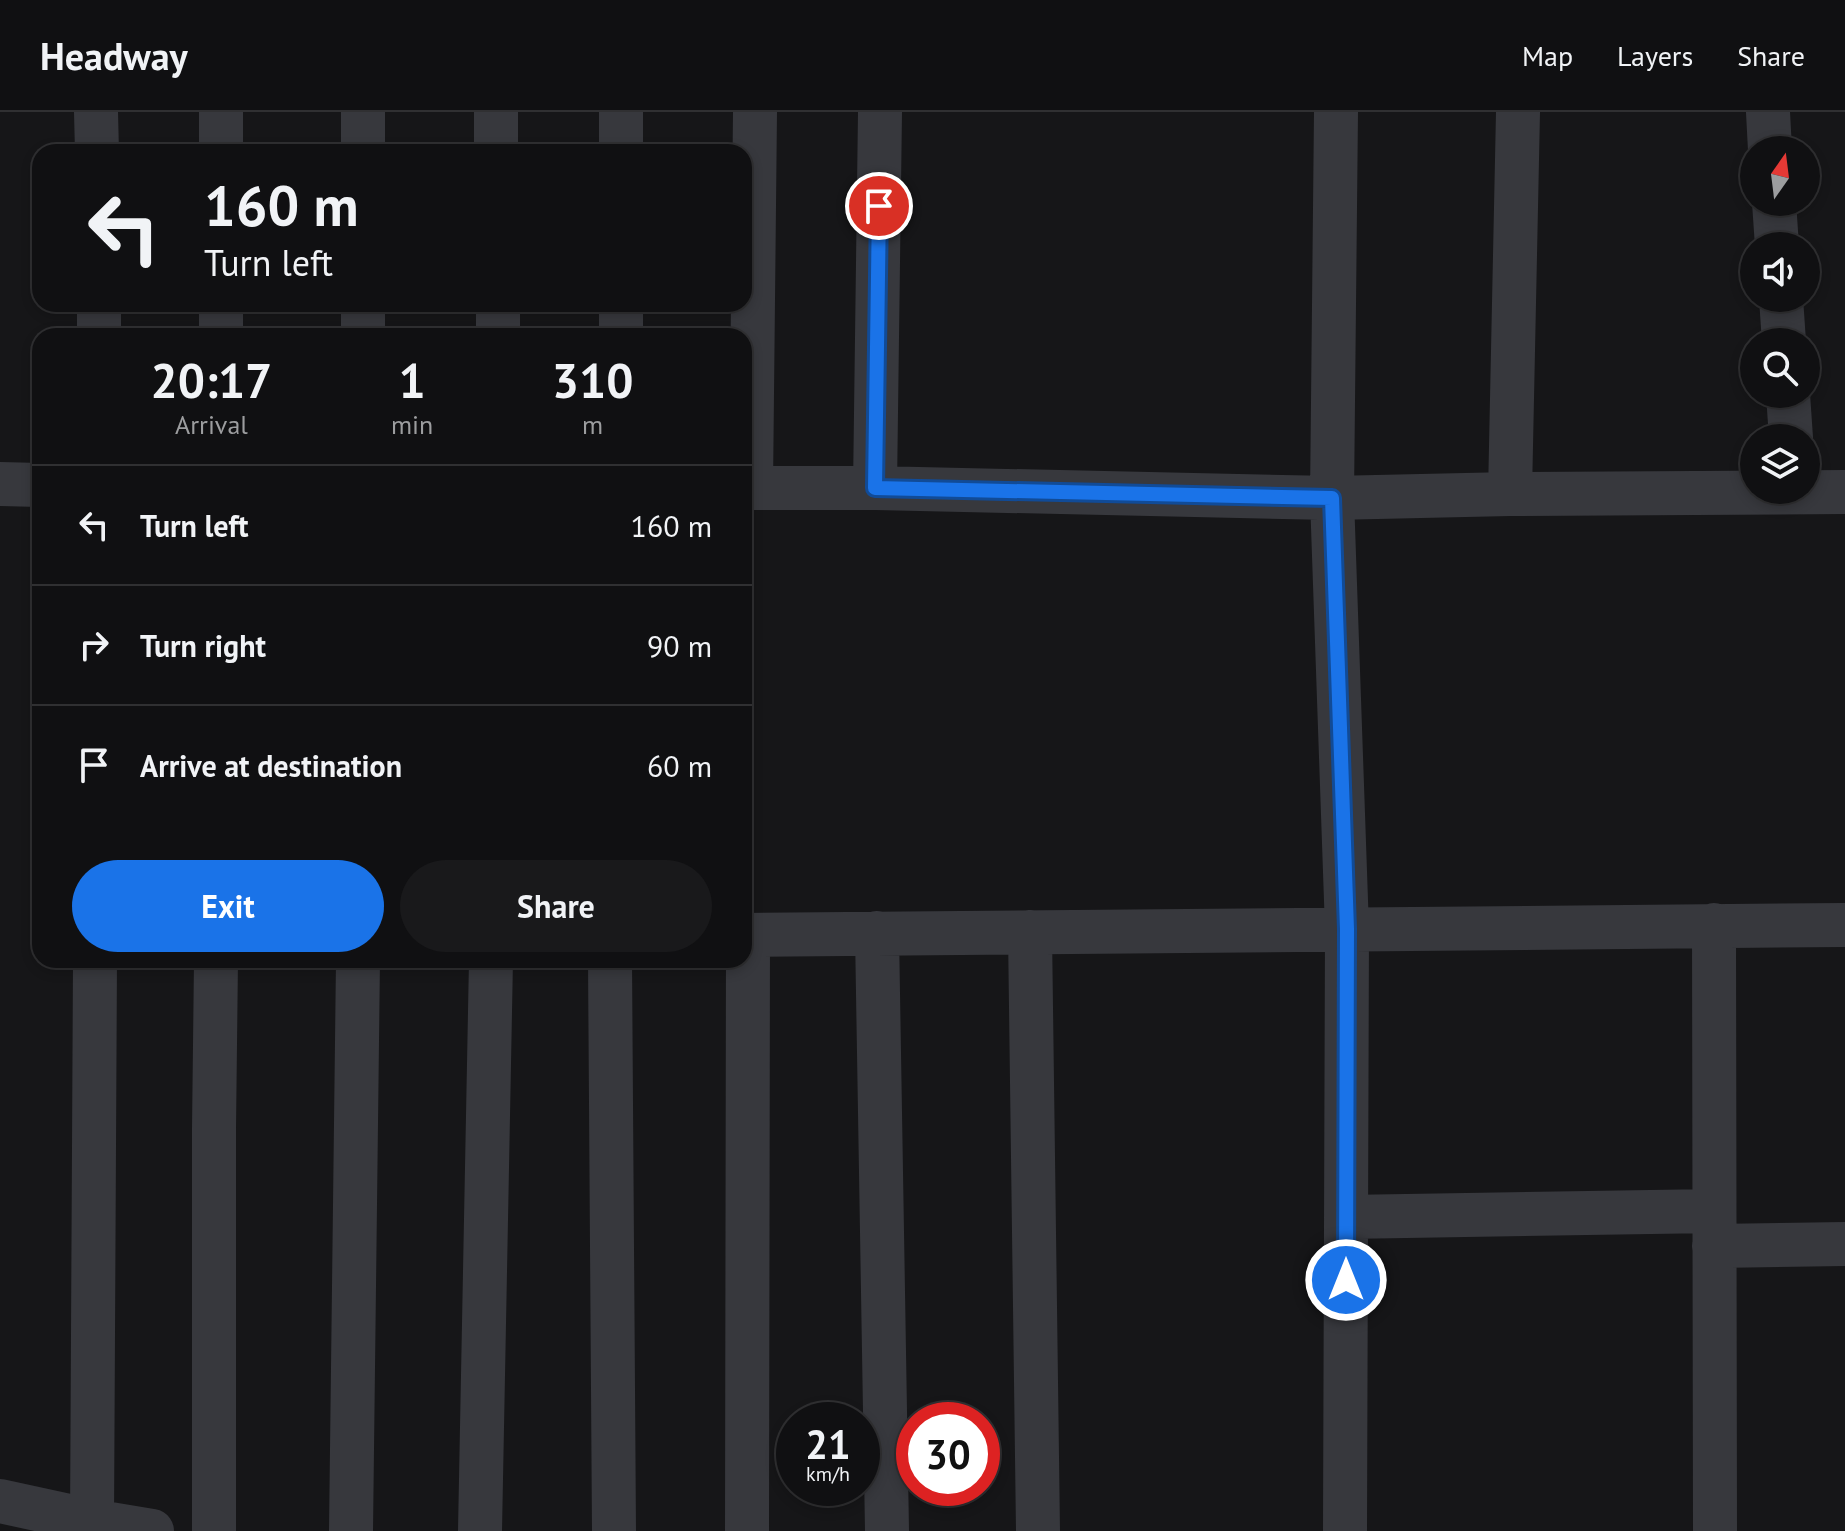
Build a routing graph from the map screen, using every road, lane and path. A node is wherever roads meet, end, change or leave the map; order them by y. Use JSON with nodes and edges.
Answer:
{"nodes":[{"id":1,"x":96,"y":112,"type":"edge"},
{"id":2,"x":221,"y":112,"type":"edge"},
{"id":3,"x":363,"y":112,"type":"edge"},
{"id":4,"x":496,"y":112,"type":"edge"},
{"id":5,"x":621,"y":112,"type":"edge"},
{"id":6,"x":755,"y":112,"type":"edge"},
{"id":7,"x":880,"y":112,"type":"edge"},
{"id":8,"x":1336,"y":112,"type":"edge"},
{"id":9,"x":1518,"y":112,"type":"edge"},
{"id":10,"x":1768,"y":112,"type":"edge"},
{"id":11,"x":1769,"y":136,"type":"edge"},
{"id":12,"x":97,"y":144,"type":"edge"},
{"id":13,"x":221,"y":144,"type":"edge"},
{"id":14,"x":363,"y":144,"type":"edge"},
{"id":15,"x":496,"y":144,"type":"edge"},
{"id":16,"x":621,"y":144,"type":"edge"},
{"id":17,"x":752,"y":273,"type":"edge"},
{"id":18,"x":0,"y":484,"type":"edge"},
{"id":19,"x":32,"y":485,"type":"edge"},
{"id":20,"x":752,"y":488,"type":"edge"},
{"id":21,"x":875,"y":488,"type":"junction"},
{"id":22,"x":1740,"y":492,"type":"edge"},
{"id":23,"x":1820,"y":492,"type":"edge"},
{"id":24,"x":1845,"y":492,"type":"edge"},
{"id":25,"x":1510,"y":494,"type":"junction"},
{"id":26,"x":1332,"y":498,"type":"junction"},
{"id":27,"x":1714,"y":925,"type":"junction"},
{"id":28,"x":1845,"y":925,"type":"edge"},
{"id":29,"x":1347,"y":929,"type":"junction"},
{"id":30,"x":1030,"y":932,"type":"junction"},
{"id":31,"x":877,"y":933,"type":"junction"},
{"id":32,"x":752,"y":935,"type":"edge"},
{"id":33,"x":95,"y":968,"type":"edge"},
{"id":34,"x":216,"y":968,"type":"edge"},
{"id":35,"x":358,"y":968,"type":"edge"},
{"id":36,"x":491,"y":968,"type":"edge"},
{"id":37,"x":610,"y":968,"type":"edge"},
{"id":38,"x":746,"y":968,"type":"edge"},
{"id":39,"x":1346,"y":1217,"type":"junction"},
{"id":40,"x":1714,"y":1228,"type":"junction"},
{"id":41,"x":1845,"y":1244,"type":"edge"},
{"id":42,"x":0,"y":1501,"type":"edge"},
{"id":43,"x":92,"y":1521,"type":"junction"},
{"id":44,"x":152,"y":1531,"type":"edge"},
{"id":45,"x":214,"y":1531,"type":"edge"},
{"id":46,"x":351,"y":1531,"type":"edge"},
{"id":47,"x":480,"y":1531,"type":"edge"},
{"id":48,"x":614,"y":1531,"type":"edge"},
{"id":49,"x":747,"y":1531,"type":"edge"},
{"id":50,"x":887,"y":1531,"type":"edge"},
{"id":51,"x":1038,"y":1531,"type":"edge"},
{"id":52,"x":1345,"y":1531,"type":"edge"},
{"id":53,"x":1715,"y":1531,"type":"edge"}],
"edges":[{"from":1,"to":12,"type":"street"},
{"from":2,"to":13,"type":"street"},
{"from":3,"to":14,"type":"street"},
{"from":4,"to":15,"type":"street"},
{"from":5,"to":16,"type":"street"},
{"from":6,"to":17,"type":"street"},
{"from":7,"to":21,"type":"street"},
{"from":8,"to":26,"type":"street"},
{"from":9,"to":25,"type":"street"},
{"from":10,"to":11,"type":"street"},
{"from":18,"to":19,"type":"street"},
{"from":20,"to":21,"type":"street"},
{"from":21,"to":26,"type":"street"},
{"from":22,"to":25,"type":"street"},
{"from":23,"to":24,"type":"street"},
{"from":25,"to":26,"type":"street"},
{"from":26,"to":29,"type":"street"},
{"from":27,"to":28,"type":"street"},
{"from":27,"to":29,"type":"street"},
{"from":27,"to":40,"type":"street"},
{"from":29,"to":30,"type":"street"},
{"from":29,"to":39,"type":"street"},
{"from":30,"to":31,"type":"street"},
{"from":30,"to":51,"type":"street"},
{"from":31,"to":32,"type":"street"},
{"from":31,"to":50,"type":"street"},
{"from":33,"to":43,"type":"street"},
{"from":34,"to":45,"type":"street"},
{"from":35,"to":46,"type":"street"},
{"from":36,"to":47,"type":"street"},
{"from":37,"to":48,"type":"street"},
{"from":38,"to":49,"type":"street"},
{"from":39,"to":40,"type":"street"},
{"from":39,"to":52,"type":"street"},
{"from":40,"to":41,"type":"street"},
{"from":40,"to":53,"type":"street"},
{"from":42,"to":43,"type":"street"},
{"from":43,"to":44,"type":"street"}]}
